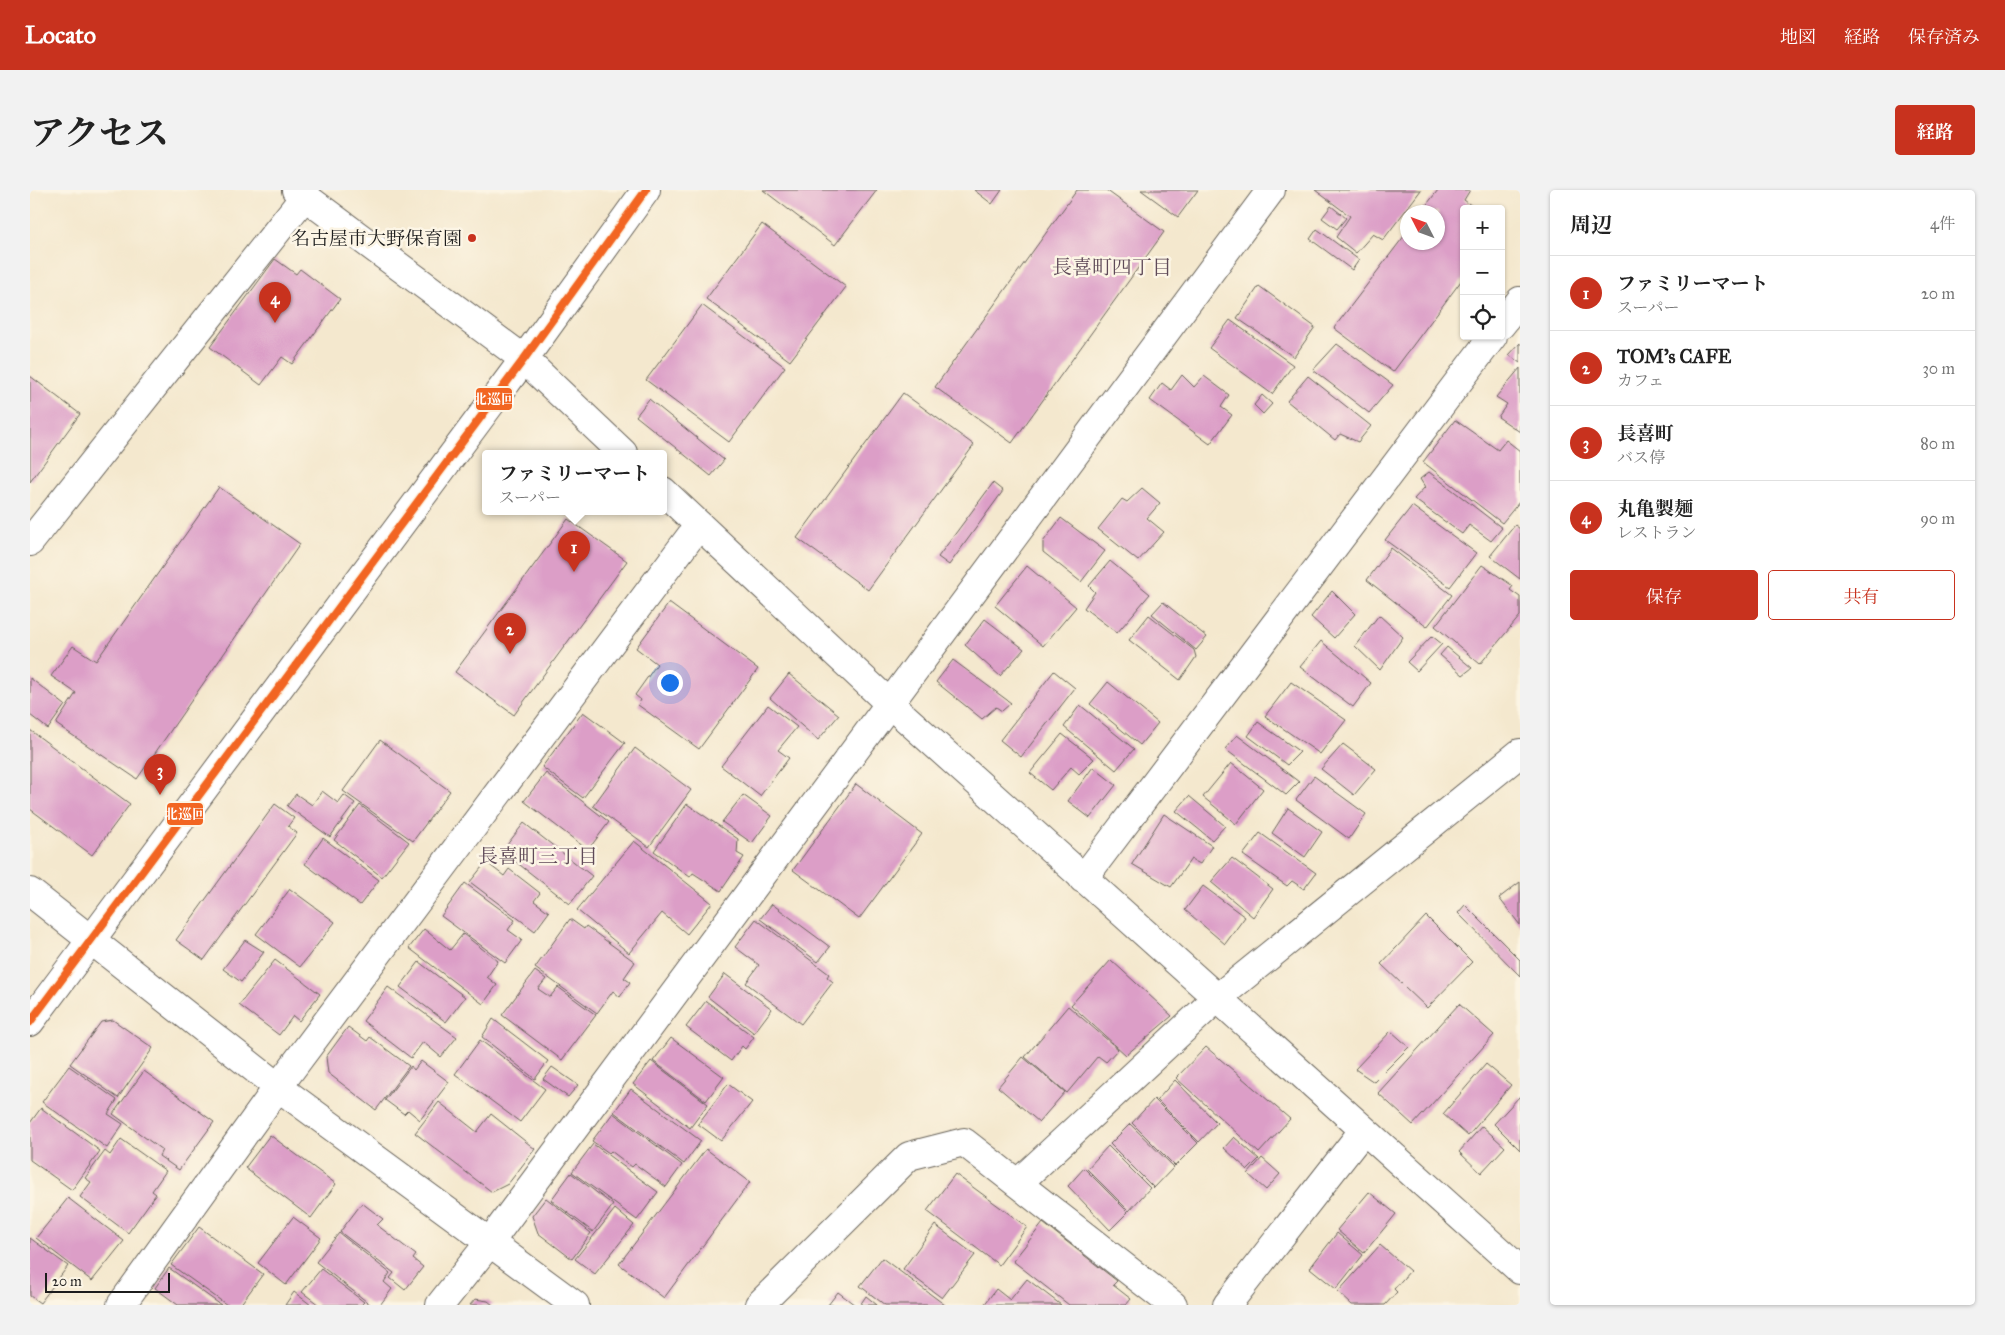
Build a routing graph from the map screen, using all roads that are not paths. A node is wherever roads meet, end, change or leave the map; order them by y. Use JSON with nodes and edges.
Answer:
{"nodes":[{"id":1,"x":646,"y":190,"type":"edge"},
{"id":2,"x":1271,"y":190,"type":"edge"},
{"id":3,"x":300,"y":193,"type":"edge"},
{"id":4,"x":1520,"y":300,"type":"edge"},
{"id":5,"x":1505,"y":320,"type":"edge"},
{"id":6,"x":1490,"y":340,"type":"edge"},
{"id":7,"x":524,"y":359,"type":"junction"},
{"id":8,"x":620,"y":450,"type":"edge"},
{"id":9,"x":667,"y":495,"type":"edge"},
{"id":10,"x":699,"y":526,"type":"junction"},
{"id":11,"x":30,"y":542,"type":"edge"},
{"id":12,"x":890,"y":704,"type":"junction"},
{"id":13,"x":1520,"y":753,"type":"edge"},
{"id":14,"x":1083,"y":879,"type":"junction"},
{"id":15,"x":30,"y":892,"type":"edge"},
{"id":16,"x":91,"y":940,"type":"junction"},
{"id":17,"x":1216,"y":999,"type":"junction"},
{"id":18,"x":30,"y":1022,"type":"edge"},
{"id":19,"x":278,"y":1088,"type":"junction"},
{"id":20,"x":1363,"y":1130,"type":"junction"},
{"id":21,"x":1018,"y":1183,"type":"junction"},
{"id":22,"x":489,"y":1243,"type":"junction"},
{"id":23,"x":1520,"y":1270,"type":"edge"},
{"id":24,"x":120,"y":1305,"type":"edge"},
{"id":25,"x":440,"y":1305,"type":"edge"},
{"id":26,"x":575,"y":1305,"type":"edge"},
{"id":27,"x":760,"y":1305,"type":"edge"},
{"id":28,"x":1173,"y":1305,"type":"edge"},
{"id":29,"x":1226,"y":1305,"type":"edge"}],
"edges":[{"from":1,"to":7,"type":"street"},
{"from":2,"to":12,"type":"street"},
{"from":3,"to":7,"type":"street"},
{"from":3,"to":11,"type":"street"},
{"from":4,"to":5,"type":"street"},
{"from":6,"to":14,"type":"street"},
{"from":7,"to":8,"type":"street"},
{"from":7,"to":16,"type":"street"},
{"from":9,"to":10,"type":"street"},
{"from":10,"to":12,"type":"street"},
{"from":10,"to":19,"type":"street"},
{"from":12,"to":14,"type":"street"},
{"from":12,"to":22,"type":"street"},
{"from":13,"to":17,"type":"street"},
{"from":14,"to":17,"type":"street"},
{"from":15,"to":16,"type":"street"},
{"from":16,"to":18,"type":"street"},
{"from":16,"to":19,"type":"street"},
{"from":17,"to":20,"type":"street"},
{"from":17,"to":21,"type":"street"},
{"from":19,"to":22,"type":"street"},
{"from":19,"to":24,"type":"street"},
{"from":20,"to":23,"type":"street"},
{"from":20,"to":29,"type":"street"},
{"from":21,"to":27,"type":"street"},
{"from":21,"to":28,"type":"street"},
{"from":22,"to":25,"type":"street"},
{"from":22,"to":26,"type":"street"}]}
